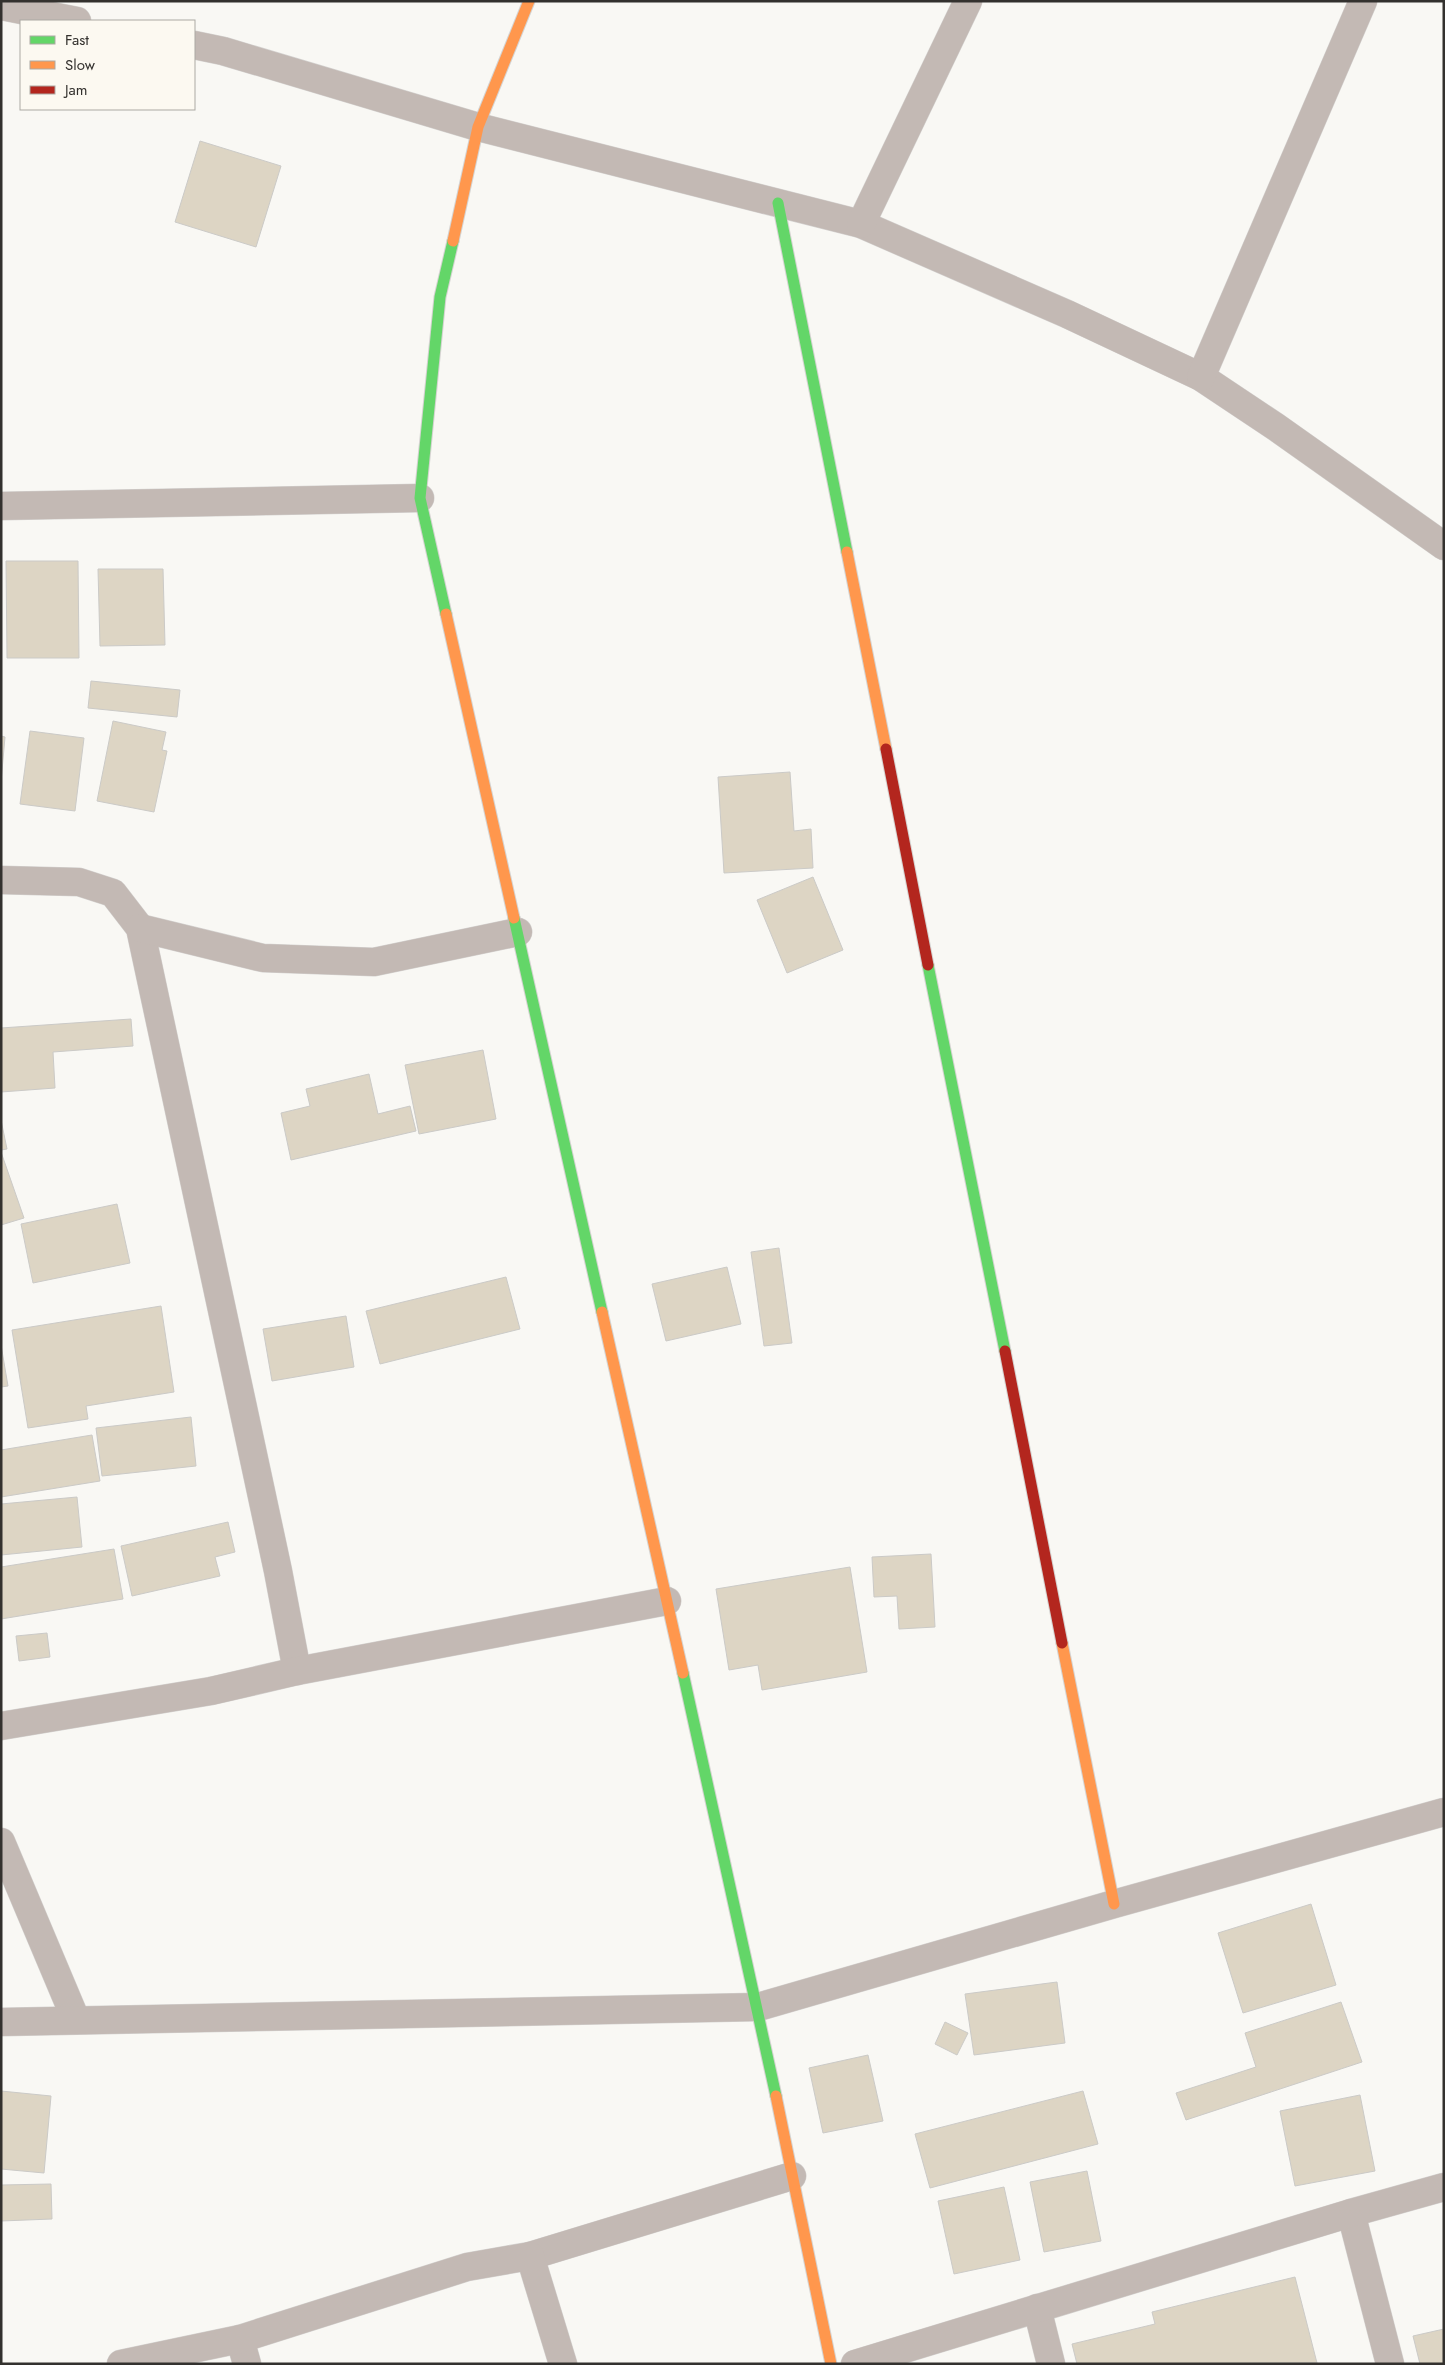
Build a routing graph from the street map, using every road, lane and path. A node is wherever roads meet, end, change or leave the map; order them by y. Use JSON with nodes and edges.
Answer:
{"nodes":[{"id":1,"x":529,"y":1,"type":"edge"},
{"id":2,"x":968,"y":1,"type":"edge"},
{"id":3,"x":1364,"y":1,"type":"edge"},
{"id":4,"x":1,"y":6,"type":"edge"},
{"id":5,"x":72,"y":20,"type":"edge"},
{"id":6,"x":195,"y":45,"type":"edge"},
{"id":7,"x":478,"y":127,"type":"junction"},
{"id":8,"x":778,"y":203,"type":"junction"},
{"id":9,"x":861,"y":224,"type":"junction"},
{"id":10,"x":1201,"y":377,"type":"junction"},
{"id":11,"x":420,"y":498,"type":"junction"},
{"id":12,"x":1,"y":506,"type":"edge"},
{"id":13,"x":1444,"y":546,"type":"edge"},
{"id":14,"x":1,"y":880,"type":"edge"},
{"id":15,"x":140,"y":928,"type":"junction"},
{"id":16,"x":518,"y":932,"type":"junction"},
{"id":17,"x":667,"y":1601,"type":"junction"},
{"id":18,"x":297,"y":1671,"type":"junction"},
{"id":19,"x":1,"y":1726,"type":"edge"},
{"id":20,"x":1444,"y":1812,"type":"edge"},
{"id":21,"x":1,"y":1842,"type":"edge"},
{"id":22,"x":1114,"y":1904,"type":"junction"},
{"id":23,"x":758,"y":2007,"type":"junction"},
{"id":24,"x":76,"y":2020,"type":"junction"},
{"id":25,"x":1,"y":2022,"type":"edge"},
{"id":26,"x":792,"y":2176,"type":"junction"},
{"id":27,"x":1444,"y":2188,"type":"edge"},
{"id":28,"x":1351,"y":2213,"type":"junction"},
{"id":29,"x":530,"y":2256,"type":"junction"},
{"id":30,"x":1036,"y":2308,"type":"junction"},
{"id":31,"x":243,"y":2352,"type":"edge"},
{"id":32,"x":121,"y":2364,"type":"edge"},
{"id":33,"x":563,"y":2364,"type":"edge"},
{"id":34,"x":831,"y":2364,"type":"edge"},
{"id":35,"x":855,"y":2364,"type":"edge"},
{"id":36,"x":1051,"y":2364,"type":"edge"},
{"id":37,"x":1390,"y":2364,"type":"edge"}],
"edges":[{"from":1,"to":7,"type":"street"},
{"from":2,"to":9,"type":"street"},
{"from":3,"to":10,"type":"street"},
{"from":4,"to":5,"type":"street"},
{"from":6,"to":7,"type":"street"},
{"from":7,"to":8,"type":"street"},
{"from":7,"to":11,"type":"street"},
{"from":8,"to":9,"type":"street"},
{"from":8,"to":22,"type":"street"},
{"from":9,"to":10,"type":"street"},
{"from":10,"to":13,"type":"street"},
{"from":11,"to":12,"type":"street"},
{"from":11,"to":16,"type":"street"},
{"from":14,"to":15,"type":"street"},
{"from":15,"to":16,"type":"street"},
{"from":15,"to":18,"type":"street"},
{"from":16,"to":17,"type":"street"},
{"from":17,"to":18,"type":"street"},
{"from":17,"to":23,"type":"street"},
{"from":18,"to":19,"type":"street"},
{"from":20,"to":22,"type":"street"},
{"from":21,"to":24,"type":"street"},
{"from":22,"to":23,"type":"street"},
{"from":23,"to":24,"type":"street"},
{"from":23,"to":26,"type":"street"},
{"from":24,"to":25,"type":"street"},
{"from":26,"to":29,"type":"street"},
{"from":26,"to":34,"type":"street"},
{"from":27,"to":28,"type":"street"},
{"from":28,"to":30,"type":"street"},
{"from":28,"to":37,"type":"street"},
{"from":29,"to":31,"type":"street"},
{"from":29,"to":33,"type":"street"},
{"from":30,"to":35,"type":"street"},
{"from":30,"to":36,"type":"street"},
{"from":31,"to":32,"type":"street"}]}
